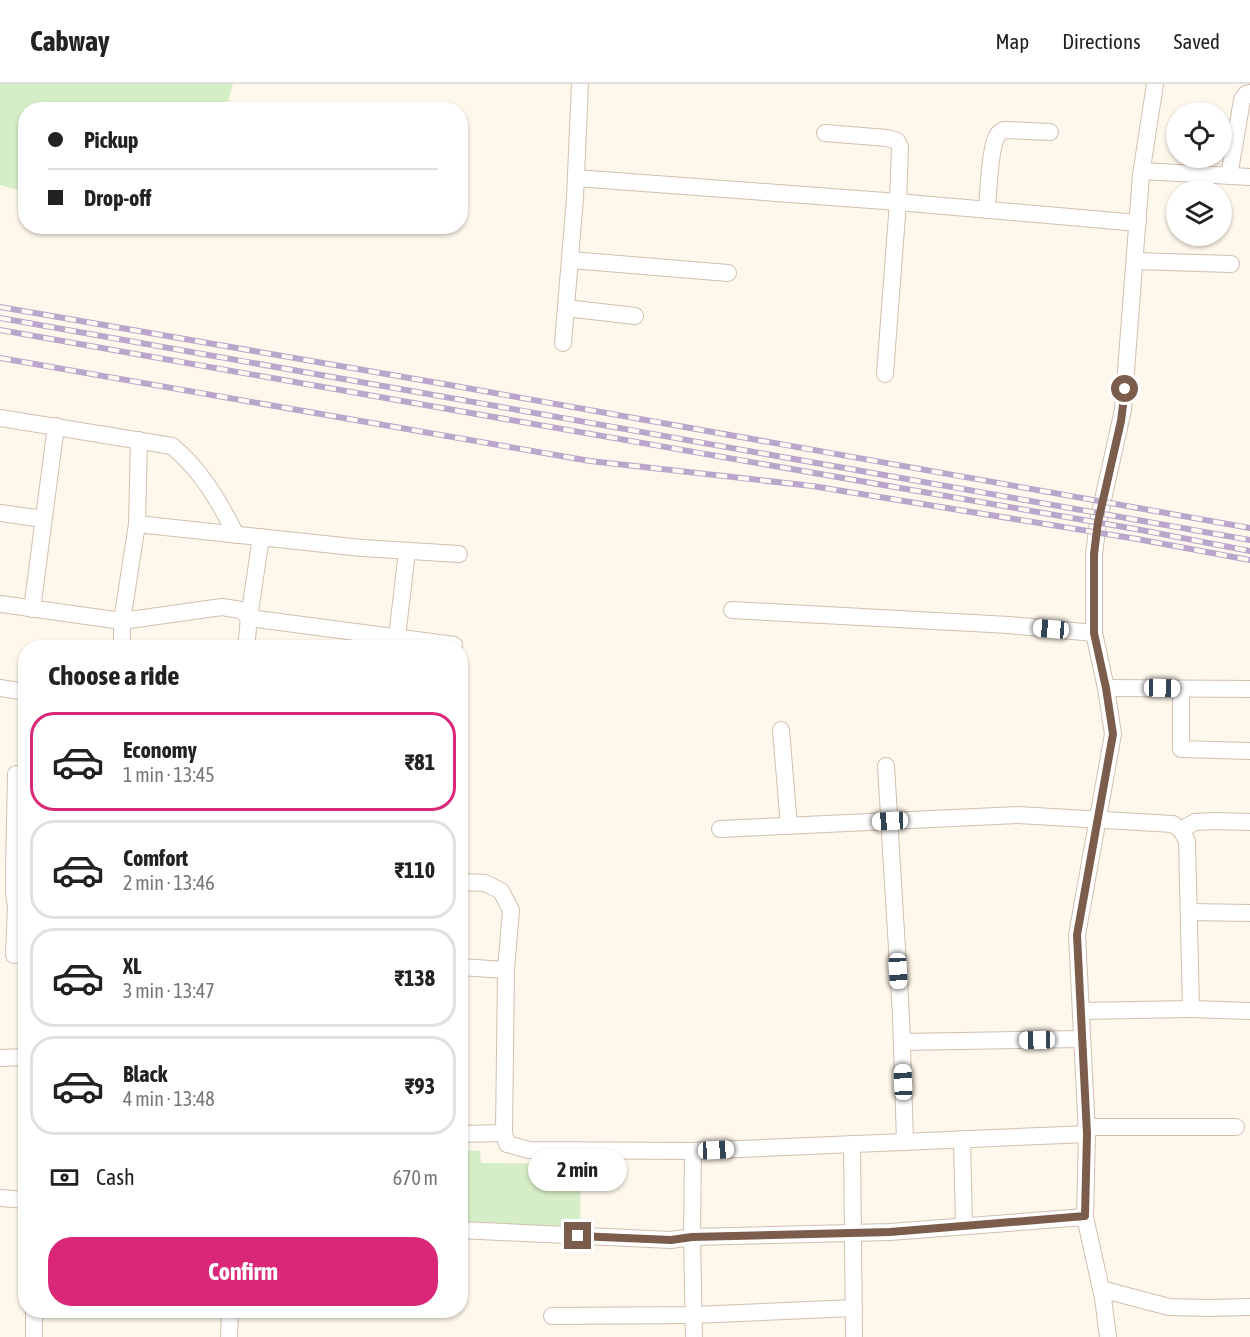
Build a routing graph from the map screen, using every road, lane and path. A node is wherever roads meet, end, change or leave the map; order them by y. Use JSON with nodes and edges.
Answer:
{"nodes":[{"id":1,"x":580,"y":84,"type":"edge"},
{"id":2,"x":1155,"y":84,"type":"edge"},
{"id":3,"x":1249,"y":90,"type":"edge"},
{"id":4,"x":1050,"y":132,"type":"dead end"},
{"id":5,"x":825,"y":133,"type":"dead end"},
{"id":6,"x":1142,"y":171,"type":"junction"},
{"id":7,"x":1230,"y":176,"type":"junction"},
{"id":8,"x":1250,"y":177,"type":"edge"},
{"id":9,"x":576,"y":178,"type":"junction"},
{"id":10,"x":897,"y":202,"type":"junction"},
{"id":11,"x":987,"y":210,"type":"junction"},
{"id":12,"x":1138,"y":223,"type":"junction"},
{"id":13,"x":571,"y":260,"type":"junction"},
{"id":14,"x":1135,"y":261,"type":"junction"},
{"id":15,"x":1231,"y":264,"type":"dead end"},
{"id":16,"x":728,"y":273,"type":"dead end"},
{"id":17,"x":566,"y":308,"type":"junction"},
{"id":18,"x":635,"y":316,"type":"dead end"},
{"id":19,"x":563,"y":343,"type":"dead end"},
{"id":20,"x":885,"y":374,"type":"dead end"},
{"id":21,"x":0,"y":418,"type":"edge"},
{"id":22,"x":56,"y":426,"type":"junction"},
{"id":23,"x":139,"y":440,"type":"junction"},
{"id":24,"x":0,"y":513,"type":"edge"},
{"id":25,"x":43,"y":519,"type":"junction"},
{"id":26,"x":137,"y":524,"type":"junction"},
{"id":27,"x":236,"y":535,"type":"junction"},
{"id":28,"x":261,"y":537,"type":"junction"},
{"id":29,"x":407,"y":551,"type":"junction"},
{"id":30,"x":459,"y":554,"type":"dead end"},
{"id":31,"x":0,"y":604,"type":"edge"},
{"id":32,"x":32,"y":609,"type":"junction"},
{"id":33,"x":732,"y":609,"type":"dead end"},
{"id":34,"x":249,"y":618,"type":"junction"},
{"id":35,"x":122,"y":621,"type":"junction"},
{"id":36,"x":1094,"y":633,"type":"junction"},
{"id":37,"x":398,"y":637,"type":"junction"},
{"id":38,"x":122,"y":640,"type":"edge"},
{"id":39,"x":247,"y":640,"type":"edge"},
{"id":40,"x":419,"y":640,"type":"edge"},
{"id":41,"x":0,"y":688,"type":"edge"},
{"id":42,"x":1106,"y":688,"type":"junction"},
{"id":43,"x":1181,"y":689,"type":"junction"},
{"id":44,"x":1250,"y":689,"type":"edge"},
{"id":45,"x":18,"y":691,"type":"edge"},
{"id":46,"x":781,"y":730,"type":"dead end"},
{"id":47,"x":1250,"y":751,"type":"edge"},
{"id":48,"x":886,"y":766,"type":"dead end"},
{"id":49,"x":14,"y":774,"type":"edge"},
{"id":50,"x":1098,"y":819,"type":"junction"},
{"id":51,"x":890,"y":821,"type":"junction"},
{"id":52,"x":1250,"y":822,"type":"edge"},
{"id":53,"x":789,"y":825,"type":"junction"},
{"id":54,"x":720,"y":829,"type":"dead end"},
{"id":55,"x":1181,"y":830,"type":"junction"},
{"id":56,"x":468,"y":882,"type":"edge"},
{"id":57,"x":8,"y":905,"type":"edge"},
{"id":58,"x":1189,"y":912,"type":"junction"},
{"id":59,"x":1250,"y":913,"type":"edge"},
{"id":60,"x":14,"y":955,"type":"dead end"},
{"id":61,"x":468,"y":968,"type":"edge"},
{"id":62,"x":506,"y":970,"type":"junction"},
{"id":63,"x":1191,"y":1010,"type":"junction"},
{"id":64,"x":1081,"y":1011,"type":"junction"},
{"id":65,"x":1250,"y":1011,"type":"edge"},
{"id":66,"x":1082,"y":1039,"type":"junction"},
{"id":67,"x":902,"y":1042,"type":"junction"},
{"id":68,"x":18,"y":1057,"type":"edge"},
{"id":69,"x":0,"y":1058,"type":"edge"},
{"id":70,"x":1236,"y":1127,"type":"dead end"},
{"id":71,"x":1087,"y":1131,"type":"junction"},
{"id":72,"x":504,"y":1133,"type":"junction"},
{"id":73,"x":468,"y":1134,"type":"edge"},
{"id":74,"x":962,"y":1139,"type":"junction"},
{"id":75,"x":905,"y":1142,"type":"junction"},
{"id":76,"x":852,"y":1144,"type":"junction"},
{"id":77,"x":693,"y":1151,"type":"junction"},
{"id":78,"x":0,"y":1198,"type":"edge"},
{"id":79,"x":18,"y":1199,"type":"edge"},
{"id":80,"x":1085,"y":1216,"type":"junction"},
{"id":81,"x":964,"y":1226,"type":"junction"},
{"id":82,"x":468,"y":1230,"type":"edge"},
{"id":83,"x":853,"y":1233,"type":"junction"},
{"id":84,"x":692,"y":1237,"type":"junction"},
{"id":85,"x":1101,"y":1289,"type":"junction"},
{"id":86,"x":1250,"y":1307,"type":"edge"},
{"id":87,"x":854,"y":1308,"type":"junction"},
{"id":88,"x":693,"y":1315,"type":"junction"},
{"id":89,"x":552,"y":1316,"type":"dead end"},
{"id":90,"x":34,"y":1318,"type":"edge"},
{"id":91,"x":230,"y":1318,"type":"edge"},
{"id":92,"x":34,"y":1337,"type":"edge"},
{"id":93,"x":229,"y":1337,"type":"edge"},
{"id":94,"x":694,"y":1337,"type":"edge"},
{"id":95,"x":854,"y":1337,"type":"edge"},
{"id":96,"x":1108,"y":1337,"type":"edge"}],
"edges":[{"from":1,"to":9,"type":"street"},
{"from":2,"to":6,"type":"street"},
{"from":3,"to":7,"type":"street"},
{"from":4,"to":11,"type":"street"},
{"from":5,"to":10,"type":"street"},
{"from":6,"to":7,"type":"street"},
{"from":6,"to":12,"type":"street"},
{"from":7,"to":8,"type":"street"},
{"from":9,"to":10,"type":"street"},
{"from":9,"to":13,"type":"street"},
{"from":10,"to":11,"type":"street"},
{"from":10,"to":20,"type":"street"},
{"from":11,"to":12,"type":"street"},
{"from":12,"to":14,"type":"street"},
{"from":13,"to":16,"type":"street"},
{"from":13,"to":17,"type":"street"},
{"from":14,"to":15,"type":"street"},
{"from":14,"to":36,"type":"street"},
{"from":17,"to":18,"type":"street"},
{"from":17,"to":19,"type":"street"},
{"from":21,"to":22,"type":"street"},
{"from":22,"to":23,"type":"street"},
{"from":22,"to":25,"type":"street"},
{"from":23,"to":26,"type":"street"},
{"from":23,"to":27,"type":"street"},
{"from":24,"to":25,"type":"street"},
{"from":25,"to":32,"type":"street"},
{"from":26,"to":27,"type":"street"},
{"from":26,"to":35,"type":"street"},
{"from":27,"to":28,"type":"street"},
{"from":28,"to":29,"type":"street"},
{"from":28,"to":34,"type":"street"},
{"from":29,"to":30,"type":"street"},
{"from":29,"to":37,"type":"street"},
{"from":31,"to":32,"type":"street"},
{"from":32,"to":35,"type":"street"},
{"from":33,"to":36,"type":"street"},
{"from":34,"to":35,"type":"street"},
{"from":34,"to":37,"type":"street"},
{"from":34,"to":39,"type":"street"},
{"from":35,"to":38,"type":"street"},
{"from":36,"to":42,"type":"street"},
{"from":37,"to":40,"type":"street"},
{"from":41,"to":45,"type":"street"},
{"from":42,"to":43,"type":"street"},
{"from":42,"to":50,"type":"street"},
{"from":43,"to":44,"type":"street"},
{"from":43,"to":47,"type":"street"},
{"from":46,"to":53,"type":"street"},
{"from":48,"to":51,"type":"street"},
{"from":49,"to":57,"type":"street"},
{"from":50,"to":51,"type":"street"},
{"from":50,"to":55,"type":"street"},
{"from":50,"to":64,"type":"street"},
{"from":51,"to":53,"type":"street"},
{"from":51,"to":67,"type":"street"},
{"from":52,"to":55,"type":"street"},
{"from":53,"to":54,"type":"street"},
{"from":55,"to":58,"type":"street"},
{"from":56,"to":62,"type":"street"},
{"from":57,"to":60,"type":"street"},
{"from":58,"to":59,"type":"street"},
{"from":58,"to":63,"type":"street"},
{"from":61,"to":62,"type":"street"},
{"from":62,"to":72,"type":"street"},
{"from":63,"to":64,"type":"street"},
{"from":63,"to":65,"type":"street"},
{"from":64,"to":66,"type":"street"},
{"from":66,"to":67,"type":"street"},
{"from":66,"to":71,"type":"street"},
{"from":67,"to":75,"type":"street"},
{"from":68,"to":69,"type":"street"},
{"from":70,"to":71,"type":"street"},
{"from":71,"to":74,"type":"street"},
{"from":71,"to":80,"type":"street"},
{"from":72,"to":73,"type":"street"},
{"from":72,"to":77,"type":"street"},
{"from":74,"to":75,"type":"street"},
{"from":74,"to":81,"type":"street"},
{"from":75,"to":76,"type":"street"},
{"from":76,"to":77,"type":"street"},
{"from":76,"to":83,"type":"street"},
{"from":77,"to":84,"type":"street"},
{"from":78,"to":79,"type":"street"},
{"from":80,"to":81,"type":"street"},
{"from":80,"to":85,"type":"street"},
{"from":81,"to":83,"type":"street"},
{"from":82,"to":84,"type":"street"},
{"from":83,"to":84,"type":"street"},
{"from":83,"to":87,"type":"street"},
{"from":84,"to":88,"type":"street"},
{"from":85,"to":86,"type":"street"},
{"from":85,"to":96,"type":"street"},
{"from":87,"to":88,"type":"street"},
{"from":87,"to":95,"type":"street"},
{"from":88,"to":89,"type":"street"},
{"from":88,"to":94,"type":"street"},
{"from":90,"to":92,"type":"street"},
{"from":91,"to":93,"type":"street"}]}
